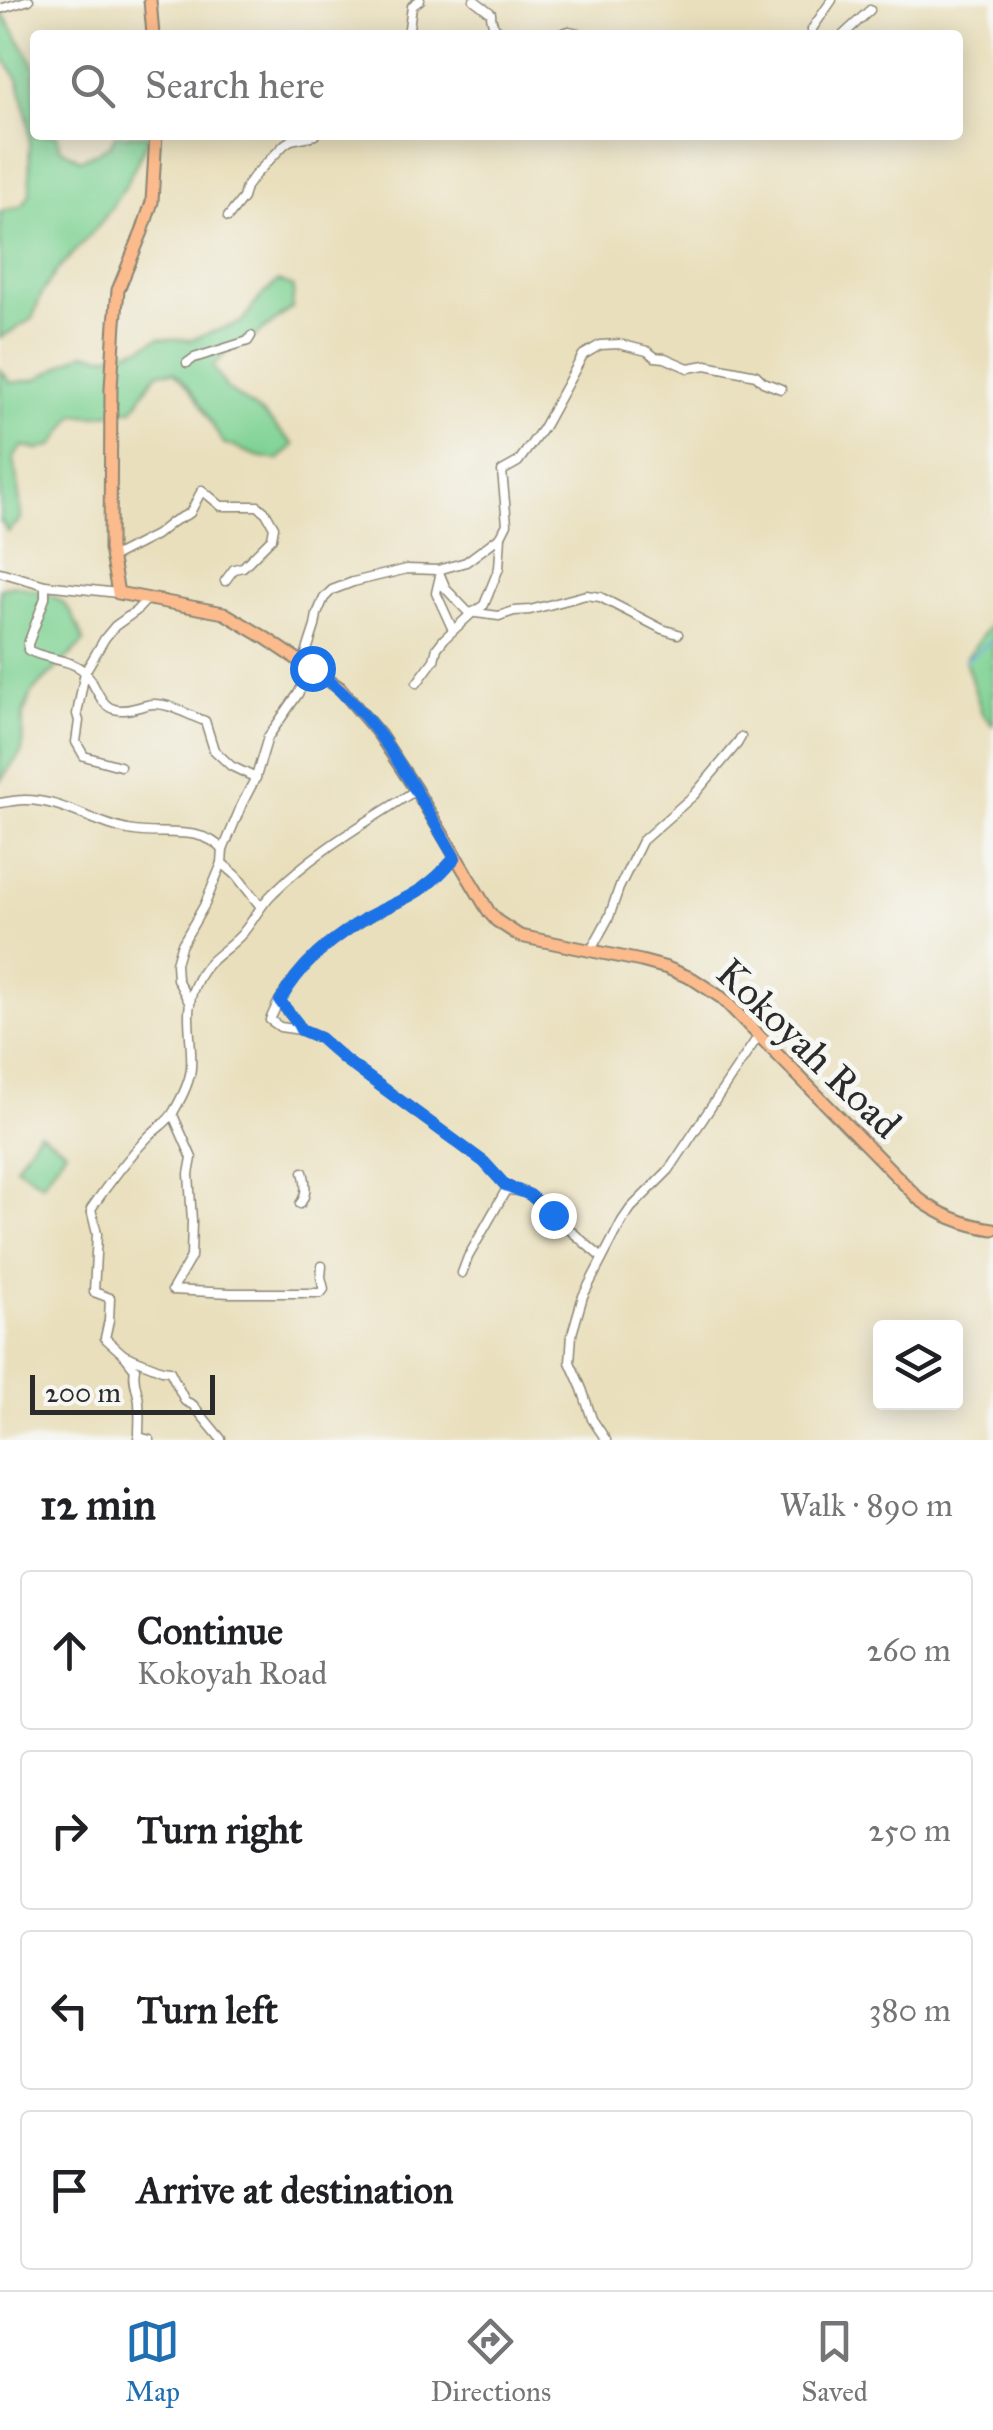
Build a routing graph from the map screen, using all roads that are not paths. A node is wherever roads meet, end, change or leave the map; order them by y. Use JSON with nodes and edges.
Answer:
{"nodes":[{"id":1,"x":28,"y":0,"type":"edge"},
{"id":2,"x":150,"y":0,"type":"edge"},
{"id":3,"x":420,"y":0,"type":"edge"},
{"id":4,"x":474,"y":0,"type":"edge"},
{"id":5,"x":832,"y":0,"type":"edge"},
{"id":6,"x":0,"y":9,"type":"edge"},
{"id":7,"x":870,"y":10,"type":"dead end"},
{"id":8,"x":153,"y":30,"type":"edge"},
{"id":9,"x":409,"y":30,"type":"edge"},
{"id":10,"x":497,"y":30,"type":"edge"},
{"id":11,"x":812,"y":30,"type":"edge"},
{"id":12,"x":848,"y":30,"type":"edge"},
{"id":13,"x":156,"y":140,"type":"edge"},
{"id":14,"x":290,"y":140,"type":"edge"},
{"id":15,"x":228,"y":217,"type":"dead end"},
{"id":16,"x":251,"y":336,"type":"dead end"},
{"id":17,"x":187,"y":363,"type":"dead end"},
{"id":18,"x":780,"y":389,"type":"dead end"},
{"id":19,"x":501,"y":536,"type":"junction"},
{"id":20,"x":111,"y":558,"type":"junction"},
{"id":21,"x":0,"y":572,"type":"edge"},
{"id":22,"x":439,"y":573,"type":"junction"},
{"id":23,"x":225,"y":581,"type":"dead end"},
{"id":24,"x":45,"y":585,"type":"junction"},
{"id":25,"x":118,"y":593,"type":"junction"},
{"id":26,"x":148,"y":598,"type":"junction"},
{"id":27,"x":472,"y":613,"type":"junction"},
{"id":28,"x":453,"y":630,"type":"junction"},
{"id":29,"x":678,"y":634,"type":"dead end"},
{"id":30,"x":307,"y":666,"type":"junction"},
{"id":31,"x":85,"y":672,"type":"junction"},
{"id":32,"x":418,"y":683,"type":"dead end"},
{"id":33,"x":741,"y":736,"type":"dead end"},
{"id":34,"x":120,"y":766,"type":"dead end"},
{"id":35,"x":256,"y":778,"type":"junction"},
{"id":36,"x":416,"y":790,"type":"junction"},
{"id":37,"x":0,"y":803,"type":"edge"},
{"id":38,"x":224,"y":850,"type":"junction"},
{"id":39,"x":455,"y":858,"type":"junction"},
{"id":40,"x":222,"y":863,"type":"junction"},
{"id":41,"x":260,"y":907,"type":"junction"},
{"id":42,"x":590,"y":950,"type":"junction"},
{"id":43,"x":280,"y":1001,"type":"junction"},
{"id":44,"x":190,"y":1004,"type":"junction"},
{"id":45,"x":301,"y":1030,"type":"junction"},
{"id":46,"x":759,"y":1035,"type":"junction"},
{"id":47,"x":173,"y":1115,"type":"junction"},
{"id":48,"x":303,"y":1172,"type":"dead end"},
{"id":49,"x":514,"y":1190,"type":"junction"},
{"id":50,"x":300,"y":1204,"type":"dead end"},
{"id":51,"x":993,"y":1229,"type":"edge"},
{"id":52,"x":602,"y":1258,"type":"junction"},
{"id":53,"x":322,"y":1266,"type":"dead end"},
{"id":54,"x":462,"y":1273,"type":"dead end"},
{"id":55,"x":124,"y":1355,"type":"junction"},
{"id":56,"x":150,"y":1440,"type":"edge"},
{"id":57,"x":221,"y":1440,"type":"edge"},
{"id":58,"x":606,"y":1440,"type":"edge"}],
"edges":[{"from":1,"to":6,"type":"street"},
{"from":2,"to":8,"type":"main road"},
{"from":3,"to":9,"type":"street"},
{"from":4,"to":10,"type":"street"},
{"from":5,"to":11,"type":"street"},
{"from":7,"to":12,"type":"street"},
{"from":13,"to":20,"type":"main road"},
{"from":14,"to":15,"type":"street"},
{"from":16,"to":17,"type":"street"},
{"from":18,"to":19,"type":"street"},
{"from":19,"to":22,"type":"street"},
{"from":19,"to":27,"type":"street"},
{"from":20,"to":23,"type":"street"},
{"from":20,"to":25,"type":"main road"},
{"from":21,"to":24,"type":"street","name":"Kokoyah Road"},
{"from":22,"to":27,"type":"street"},
{"from":22,"to":28,"type":"street"},
{"from":22,"to":30,"type":"street"},
{"from":24,"to":25,"type":"street","name":"Kokoyah Road"},
{"from":24,"to":31,"type":"street"},
{"from":25,"to":26,"type":"main road","name":"Kokoyah Road"},
{"from":26,"to":30,"type":"main road","name":"Kokoyah Road"},
{"from":26,"to":31,"type":"street"},
{"from":27,"to":28,"type":"street"},
{"from":27,"to":29,"type":"street"},
{"from":28,"to":32,"type":"street"},
{"from":30,"to":35,"type":"street"},
{"from":30,"to":36,"type":"main road","name":"Kokoyah Road"},
{"from":31,"to":34,"type":"street"},
{"from":31,"to":35,"type":"street"},
{"from":33,"to":42,"type":"street"},
{"from":35,"to":38,"type":"street"},
{"from":36,"to":39,"type":"main road","name":"Kokoyah Road"},
{"from":36,"to":41,"type":"street"},
{"from":37,"to":38,"type":"street"},
{"from":38,"to":40,"type":"street"},
{"from":39,"to":42,"type":"main road","name":"Kokoyah Road"},
{"from":39,"to":43,"type":"street"},
{"from":40,"to":41,"type":"street"},
{"from":40,"to":44,"type":"street"},
{"from":41,"to":44,"type":"street"},
{"from":42,"to":46,"type":"main road","name":"Kokoyah Road"},
{"from":43,"to":45,"type":"street"},
{"from":43,"to":45,"type":"street"},
{"from":44,"to":47,"type":"street"},
{"from":45,"to":49,"type":"street"},
{"from":46,"to":51,"type":"main road","name":"Kokoyah Road"},
{"from":46,"to":52,"type":"street"},
{"from":47,"to":53,"type":"street"},
{"from":47,"to":55,"type":"street"},
{"from":48,"to":50,"type":"street"},
{"from":49,"to":52,"type":"street"},
{"from":49,"to":54,"type":"street"},
{"from":52,"to":58,"type":"street"},
{"from":55,"to":56,"type":"street"},
{"from":55,"to":57,"type":"street"}]}
